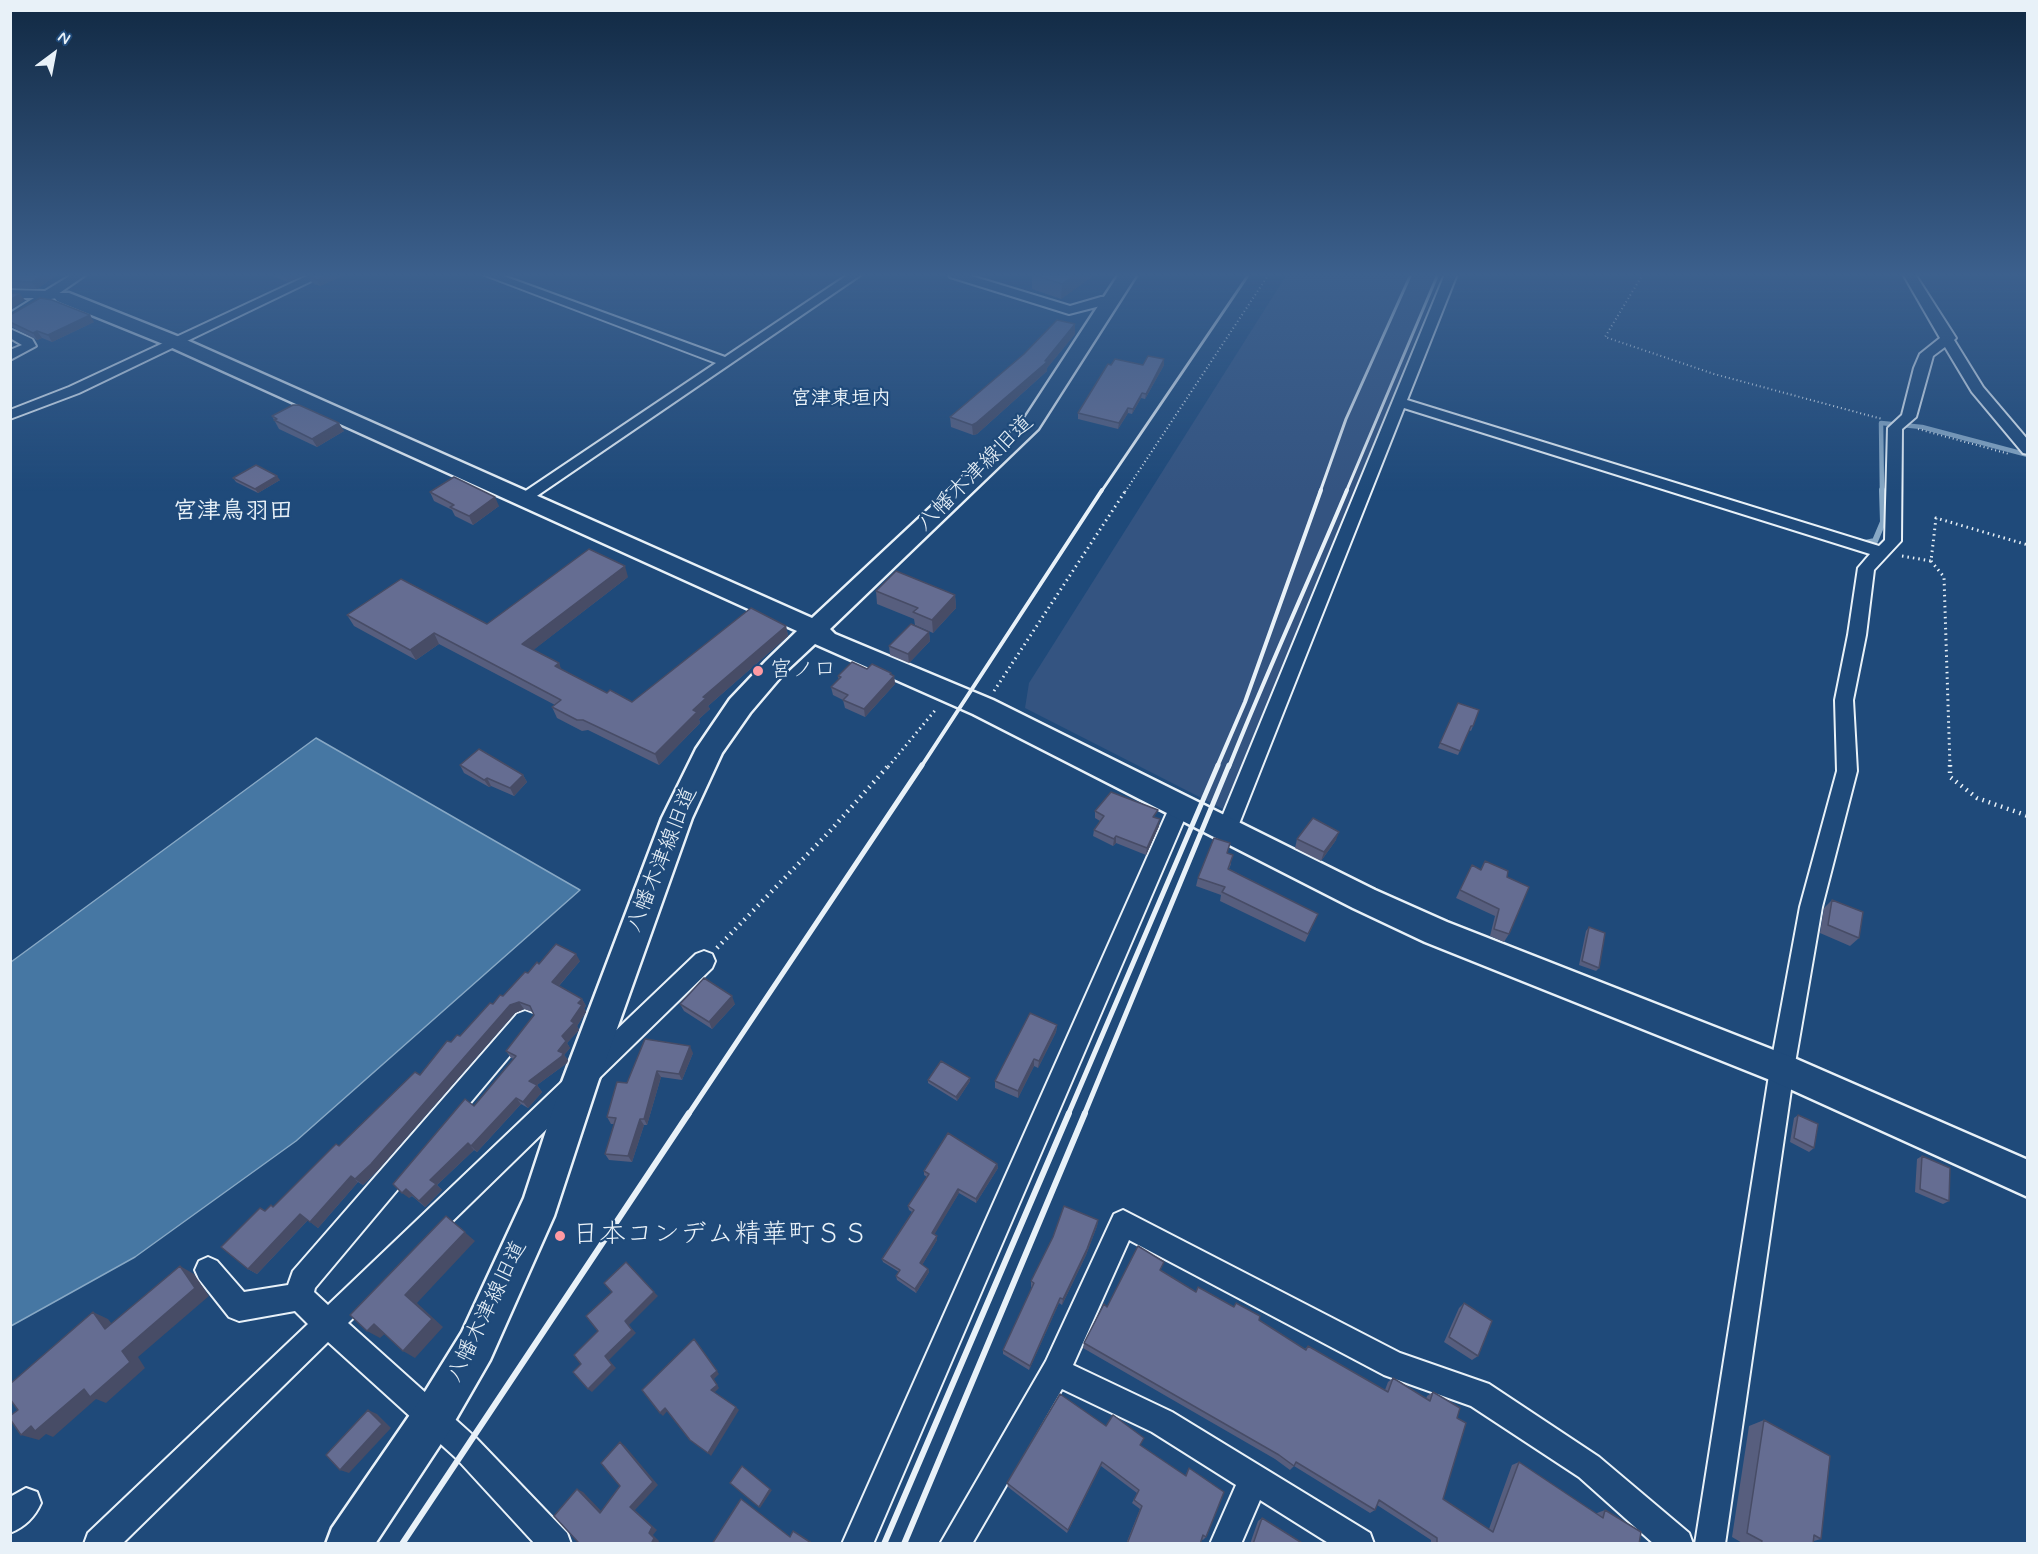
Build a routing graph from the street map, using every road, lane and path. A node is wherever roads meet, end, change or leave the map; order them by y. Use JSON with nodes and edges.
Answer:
{"nodes":[{"id":1,"x":28,"y":347,"type":"edge"},
{"id":2,"x":165,"y":347,"type":"edge"},
{"id":3,"x":185,"y":347,"type":"edge"},
{"id":4,"x":685,"y":347,"type":"edge"},
{"id":5,"x":749,"y":347,"type":"edge"},
{"id":6,"x":1081,"y":347,"type":"edge"},
{"id":7,"x":1220,"y":347,"type":"edge"},
{"id":8,"x":1421,"y":347,"type":"edge"},
{"id":9,"x":1633,"y":347,"type":"edge"},
{"id":10,"x":1937,"y":347,"type":"edge"},
{"id":11,"x":1953,"y":347,"type":"edge"},
{"id":12,"x":10,"y":356,"type":"edge"},
{"id":13,"x":727,"y":362,"type":"junction"},
{"id":14,"x":1399,"y":402,"type":"junction"},
{"id":15,"x":10,"y":415,"type":"edge"},
{"id":16,"x":1899,"y":424,"type":"junction"},
{"id":17,"x":2022,"y":453,"type":"edge"},
{"id":18,"x":523,"y":499,"type":"junction"},
{"id":19,"x":2028,"y":545,"type":"edge"},
{"id":20,"x":1881,"y":552,"type":"junction"},
{"id":21,"x":1931,"y":561,"type":"junction"},
{"id":22,"x":815,"y":629,"type":"junction"},
{"id":23,"x":949,"y":693,"type":"junction"},
{"id":24,"x":983,"y":706,"type":"junction"},
{"id":25,"x":1180,"y":806,"type":"junction"},
{"id":26,"x":2028,"y":816,"type":"edge"},
{"id":27,"x":1227,"y":829,"type":"junction"},
{"id":28,"x":704,"y":961,"type":"joint"},
{"id":29,"x":525,"y":1021,"type":"dead end"},
{"id":30,"x":1782,"y":1069,"type":"junction"},
{"id":31,"x":580,"y":1082,"type":"junction"},
{"id":32,"x":2028,"y":1179,"type":"edge"},
{"id":33,"x":208,"y":1270,"type":"dead end"},
{"id":34,"x":299,"y":1297,"type":"junction"},
{"id":35,"x":329,"y":1323,"type":"junction"},
{"id":36,"x":1056,"y":1371,"type":"junction"},
{"id":37,"x":434,"y":1418,"type":"junction"},
{"id":38,"x":1254,"y":1479,"type":"junction"},
{"id":39,"x":99,"y":1544,"type":"edge"},
{"id":40,"x":348,"y":1544,"type":"edge"},
{"id":41,"x":556,"y":1544,"type":"edge"},
{"id":42,"x":857,"y":1544,"type":"edge"},
{"id":43,"x":955,"y":1544,"type":"edge"},
{"id":44,"x":1226,"y":1544,"type":"edge"},
{"id":45,"x":1359,"y":1544,"type":"edge"},
{"id":46,"x":1678,"y":1544,"type":"edge"},
{"id":47,"x":1710,"y":1544,"type":"edge"}],
"edges":[{"from":1,"to":12,"type":"street"},
{"from":2,"to":15,"type":"street"},
{"from":3,"to":18,"type":"street"},
{"from":4,"to":13,"type":"street"},
{"from":5,"to":13,"type":"street"},
{"from":6,"to":22,"type":"street","name":"八幡木津線旧道"},
{"from":7,"to":24,"type":"path"},
{"from":8,"to":14,"type":"street"},
{"from":9,"to":16,"type":"path"},
{"from":10,"to":16,"type":"street"},
{"from":11,"to":17,"type":"street"},
{"from":13,"to":18,"type":"street"},
{"from":14,"to":20,"type":"street"},
{"from":14,"to":27,"type":"street"},
{"from":16,"to":17,"type":"path"},
{"from":16,"to":20,"type":"street"},
{"from":18,"to":22,"type":"street"},
{"from":19,"to":21,"type":"path"},
{"from":20,"to":21,"type":"path"},
{"from":20,"to":30,"type":"street"},
{"from":21,"to":26,"type":"path"},
{"from":22,"to":23,"type":"street"},
{"from":22,"to":31,"type":"street","name":"八幡木津線旧道"},
{"from":23,"to":24,"type":"street"},
{"from":23,"to":28,"type":"path"},
{"from":24,"to":25,"type":"street"},
{"from":25,"to":27,"type":"street"},
{"from":25,"to":42,"type":"street"},
{"from":27,"to":30,"type":"street"},
{"from":28,"to":31,"type":"street"},
{"from":29,"to":34,"type":"street"},
{"from":30,"to":32,"type":"street"},
{"from":30,"to":47,"type":"street"},
{"from":31,"to":35,"type":"street"},
{"from":31,"to":37,"type":"street","name":"八幡木津線旧道"},
{"from":33,"to":34,"type":"street"},
{"from":34,"to":35,"type":"street"},
{"from":35,"to":37,"type":"street"},
{"from":35,"to":39,"type":"street"},
{"from":36,"to":38,"type":"street"},
{"from":36,"to":43,"type":"street"},
{"from":36,"to":46,"type":"street"},
{"from":37,"to":40,"type":"street","name":"八幡木津線旧道"},
{"from":37,"to":41,"type":"street"},
{"from":38,"to":44,"type":"street"},
{"from":38,"to":45,"type":"street"}]}
